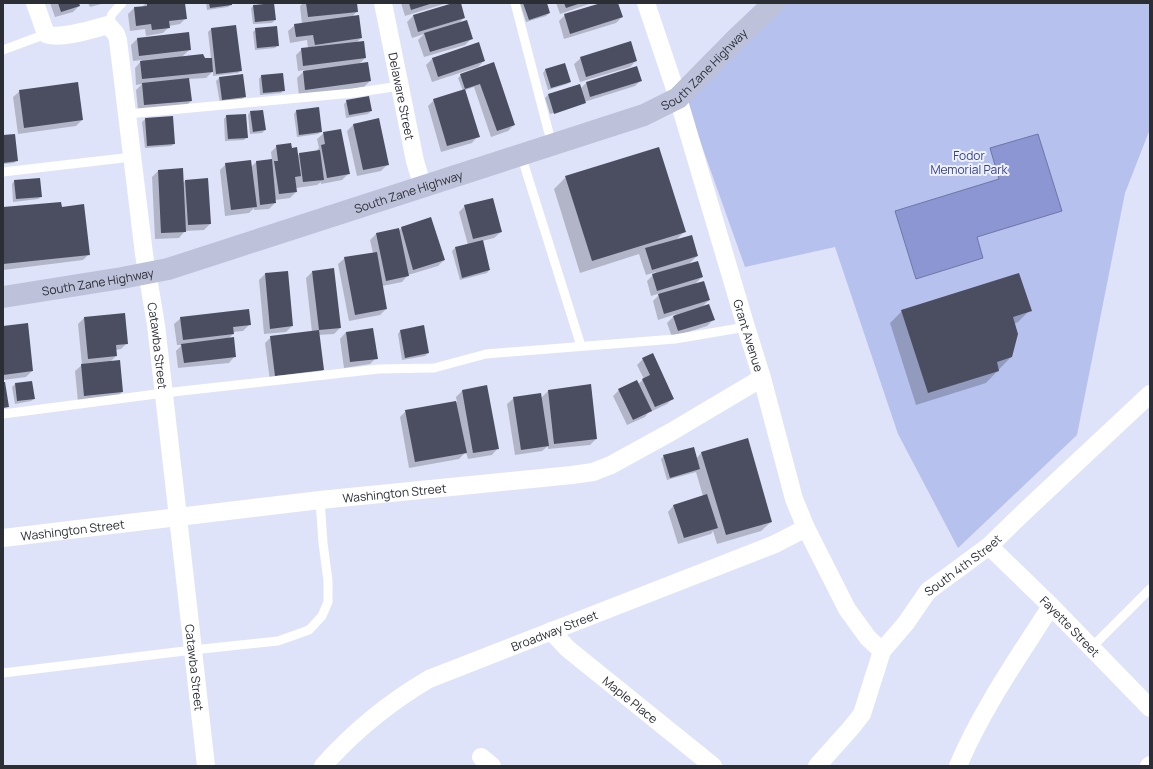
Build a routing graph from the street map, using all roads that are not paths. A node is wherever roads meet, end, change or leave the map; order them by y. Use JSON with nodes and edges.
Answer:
{"nodes":[{"id":1,"x":35,"y":3,"type":"edge"},
{"id":2,"x":122,"y":3,"type":"edge"},
{"id":3,"x":383,"y":3,"type":"edge"},
{"id":4,"x":515,"y":3,"type":"edge"},
{"id":5,"x":646,"y":3,"type":"edge"},
{"id":6,"x":774,"y":3,"type":"edge"},
{"id":7,"x":108,"y":25,"type":"junction"},
{"id":8,"x":46,"y":34,"type":"junction"},
{"id":9,"x":3,"y":50,"type":"edge"},
{"id":10,"x":400,"y":86,"type":"junction"},
{"id":11,"x":678,"y":98,"type":"junction"},
{"id":12,"x":128,"y":114,"type":"junction"},
{"id":13,"x":552,"y":145,"type":"junction"},
{"id":14,"x":521,"y":155,"type":"junction"},
{"id":15,"x":132,"y":157,"type":"junction"},
{"id":16,"x":3,"y":172,"type":"edge"},
{"id":17,"x":423,"y":188,"type":"junction"},
{"id":18,"x":147,"y":273,"type":"junction"},
{"id":19,"x":3,"y":297,"type":"edge"},
{"id":20,"x":746,"y":327,"type":"junction"},
{"id":21,"x":581,"y":346,"type":"junction"},
{"id":22,"x":762,"y":378,"type":"junction"},
{"id":23,"x":164,"y":393,"type":"junction"},
{"id":24,"x":1150,"y":394,"type":"edge"},
{"id":25,"x":3,"y":414,"type":"edge"},
{"id":26,"x":320,"y":500,"type":"junction"},
{"id":27,"x":178,"y":517,"type":"junction"},
{"id":28,"x":806,"y":528,"type":"junction"},
{"id":29,"x":3,"y":538,"type":"edge"},
{"id":30,"x":989,"y":546,"type":"junction"},
{"id":31,"x":1150,"y":589,"type":"edge"},
{"id":32,"x":1051,"y":606,"type":"junction"},
{"id":33,"x":551,"y":631,"type":"junction"},
{"id":34,"x":1092,"y":647,"type":"junction"},
{"id":35,"x":193,"y":650,"type":"junction"},
{"id":36,"x":882,"y":651,"type":"junction"},
{"id":37,"x":3,"y":672,"type":"edge"},
{"id":38,"x":1150,"y":708,"type":"edge"},
{"id":39,"x":206,"y":766,"type":"edge"},
{"id":40,"x":323,"y":766,"type":"edge"},
{"id":41,"x":713,"y":766,"type":"edge"},
{"id":42,"x":817,"y":766,"type":"edge"},
{"id":43,"x":958,"y":766,"type":"edge"}],
"edges":[{"from":1,"to":8,"type":"street"},
{"from":2,"to":7,"type":"lane"},
{"from":3,"to":10,"type":"street","name":"Delaware Street"},
{"from":4,"to":13,"type":"lane"},
{"from":5,"to":11,"type":"street","name":"Grant Avenue"},
{"from":6,"to":11,"type":"street","name":"South Zane Highway"},
{"from":7,"to":8,"type":"street"},
{"from":7,"to":12,"type":"street","name":"Catawba Street"},
{"from":8,"to":9,"type":"lane"},
{"from":10,"to":12,"type":"lane"},
{"from":10,"to":17,"type":"street","name":"Delaware Street"},
{"from":11,"to":13,"type":"street","name":"South Zane Highway"},
{"from":11,"to":20,"type":"street","name":"Grant Avenue"},
{"from":12,"to":15,"type":"street","name":"Catawba Street"},
{"from":13,"to":14,"type":"street","name":"South Zane Highway"},
{"from":14,"to":17,"type":"street","name":"South Zane Highway"},
{"from":14,"to":21,"type":"lane"},
{"from":15,"to":16,"type":"lane"},
{"from":15,"to":18,"type":"street","name":"Catawba Street"},
{"from":17,"to":18,"type":"street","name":"South Zane Highway"},
{"from":18,"to":19,"type":"street","name":"South Zane Highway"},
{"from":18,"to":23,"type":"street","name":"Catawba Street"},
{"from":20,"to":21,"type":"lane"},
{"from":20,"to":22,"type":"street","name":"Grant Avenue"},
{"from":21,"to":23,"type":"lane"},
{"from":22,"to":26,"type":"street","name":"Washington Street"},
{"from":22,"to":28,"type":"street","name":"Grant Avenue"},
{"from":23,"to":25,"type":"lane"},
{"from":23,"to":27,"type":"street","name":"Catawba Street"},
{"from":24,"to":30,"type":"street","name":"South 4th Street"},
{"from":26,"to":27,"type":"street","name":"Washington Street"},
{"from":26,"to":35,"type":"lane"},
{"from":27,"to":29,"type":"street","name":"Washington Street"},
{"from":27,"to":35,"type":"street","name":"Catawba Street"},
{"from":28,"to":33,"type":"street","name":"Broadway Street"},
{"from":28,"to":36,"type":"street","name":"Grant Avenue"},
{"from":30,"to":32,"type":"street","name":"Fayette Street"},
{"from":30,"to":36,"type":"street","name":"South 4th Street"},
{"from":31,"to":34,"type":"lane"},
{"from":32,"to":34,"type":"street","name":"Fayette Street"},
{"from":32,"to":43,"type":"street"},
{"from":33,"to":40,"type":"street","name":"Broadway Street"},
{"from":33,"to":41,"type":"street","name":"Maple Place"},
{"from":34,"to":38,"type":"street","name":"Fayette Street"},
{"from":35,"to":37,"type":"lane"},
{"from":35,"to":39,"type":"street","name":"Catawba Street"},
{"from":36,"to":42,"type":"street","name":"South 4th Street"}]}
